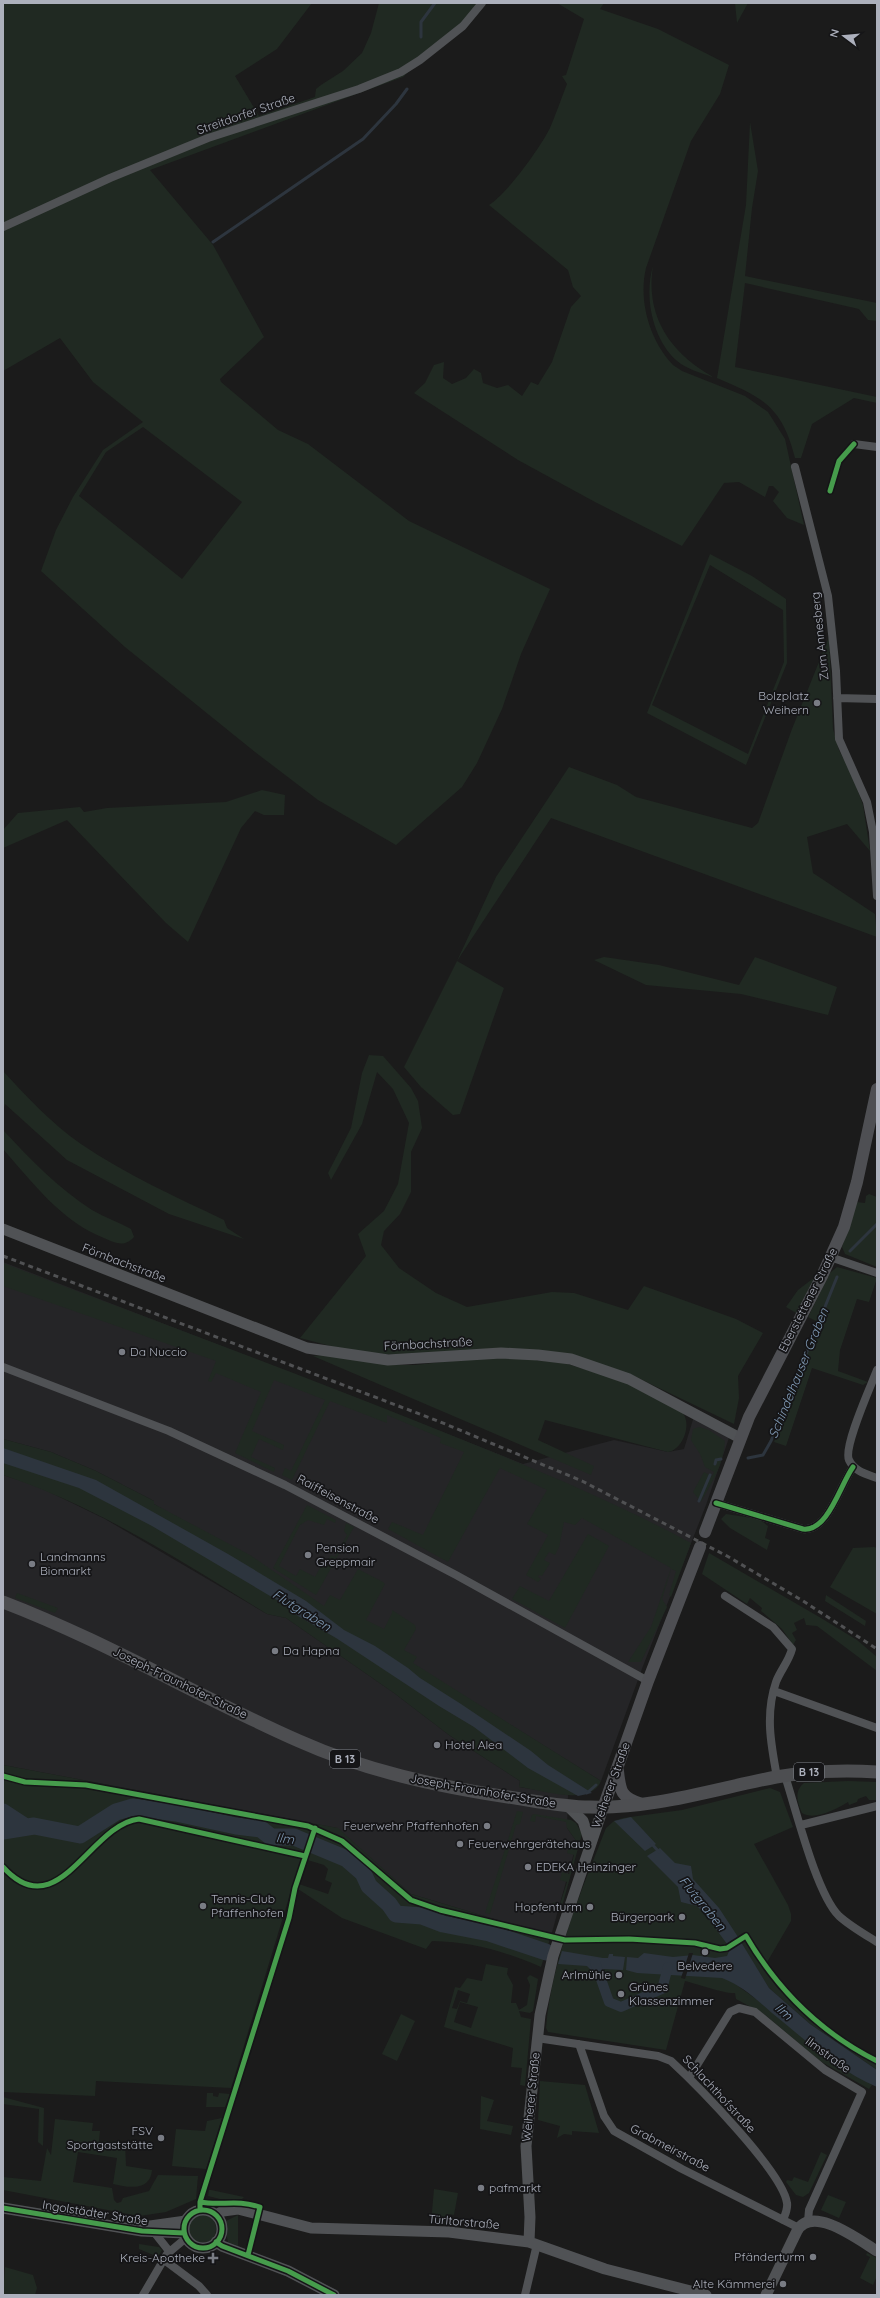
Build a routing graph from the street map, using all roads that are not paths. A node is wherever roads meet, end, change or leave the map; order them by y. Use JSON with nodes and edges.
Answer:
{"nodes":[{"id":1,"x":482,"y":3,"type":"edge"},
{"id":2,"x":3,"y":227,"type":"edge"},
{"id":3,"x":854,"y":444,"type":"dead end"},
{"id":4,"x":877,"y":447,"type":"edge"},
{"id":5,"x":795,"y":468,"type":"dead end"},
{"id":6,"x":837,"y":698,"type":"junction"},
{"id":7,"x":877,"y":699,"type":"edge"},
{"id":8,"x":877,"y":896,"type":"edge"},
{"id":9,"x":877,"y":1089,"type":"edge"},
{"id":10,"x":3,"y":1229,"type":"edge"},
{"id":11,"x":830,"y":1258,"type":"junction"},
{"id":12,"x":877,"y":1272,"type":"edge"},
{"id":13,"x":3,"y":1367,"type":"edge"},
{"id":14,"x":877,"y":1370,"type":"edge"},
{"id":15,"x":740,"y":1438,"type":"junction"},
{"id":16,"x":854,"y":1468,"type":"junction"},
{"id":17,"x":877,"y":1478,"type":"edge"},
{"id":18,"x":716,"y":1503,"type":"junction"},
{"id":19,"x":705,"y":1532,"type":"dead end"},
{"id":20,"x":700,"y":1547,"type":"dead end"},
{"id":21,"x":726,"y":1596,"type":"dead end"},
{"id":22,"x":3,"y":1602,"type":"edge"},
{"id":23,"x":648,"y":1681,"type":"junction"},
{"id":24,"x":774,"y":1691,"type":"junction"},
{"id":25,"x":877,"y":1728,"type":"edge"},
{"id":26,"x":617,"y":1768,"type":"junction"},
{"id":27,"x":877,"y":1772,"type":"edge"},
{"id":28,"x":781,"y":1776,"type":"junction"},
{"id":29,"x":645,"y":1805,"type":"junction"},
{"id":30,"x":568,"y":1806,"type":"junction"},
{"id":31,"x":877,"y":1806,"type":"edge"},
{"id":32,"x":598,"y":1810,"type":"junction"},
{"id":33,"x":801,"y":1825,"type":"junction"},
{"id":34,"x":590,"y":1842,"type":"junction"},
{"id":35,"x":877,"y":1942,"type":"edge"},
{"id":36,"x":537,"y":2038,"type":"junction"},
{"id":37,"x":579,"y":2044,"type":"junction"},
{"id":38,"x":689,"y":2078,"type":"junction"},
{"id":39,"x":3,"y":2208,"type":"edge"},
{"id":40,"x":216,"y":2215,"type":"junction"},
{"id":41,"x":783,"y":2220,"type":"junction"},
{"id":42,"x":186,"y":2221,"type":"junction"},
{"id":43,"x":803,"y":2224,"type":"junction"},
{"id":44,"x":130,"y":2229,"type":"junction"},
{"id":45,"x":154,"y":2232,"type":"junction"},
{"id":46,"x":185,"y":2235,"type":"junction"},
{"id":47,"x":216,"y":2242,"type":"junction"},
{"id":48,"x":533,"y":2243,"type":"junction"},
{"id":49,"x":877,"y":2250,"type":"edge"},
{"id":50,"x":169,"y":2251,"type":"junction"},
{"id":51,"x":163,"y":2259,"type":"junction"},
{"id":52,"x":143,"y":2295,"type":"edge"},
{"id":53,"x":207,"y":2295,"type":"edge"},
{"id":54,"x":334,"y":2295,"type":"edge"},
{"id":55,"x":525,"y":2295,"type":"edge"},
{"id":56,"x":706,"y":2295,"type":"edge"},
{"id":57,"x":766,"y":2295,"type":"edge"}],
"edges":[{"from":1,"to":2,"type":"street","name":"Streitdorfer Straße"},
{"from":3,"to":4,"type":"street"},
{"from":5,"to":6,"type":"street","name":"Zum Annesberg"},
{"from":6,"to":7,"type":"street"},
{"from":6,"to":8,"type":"street","name":"Zum Annesberg"},
{"from":9,"to":11,"type":"main road","name":"Eberstettener Straße"},
{"from":10,"to":15,"type":"street","name":"Förnbachstraße"},
{"from":11,"to":12,"type":"street"},
{"from":11,"to":15,"type":"main road","name":"Eberstettener Straße"},
{"from":13,"to":23,"type":"street","name":"Raiffeisenstraße"},
{"from":14,"to":16,"type":"street"},
{"from":15,"to":18,"type":"main road","name":"Eberstettener Straße"},
{"from":16,"to":17,"type":"street"},
{"from":16,"to":18,"type":"street"},
{"from":18,"to":19,"type":"main road"},
{"from":20,"to":23,"type":"main road","name":"Weiherer Straße"},
{"from":21,"to":24,"type":"street"},
{"from":22,"to":30,"type":"main road","name":"Joseph-Fraunhofer-Straße","number":"B 13"},
{"from":23,"to":26,"type":"main road","name":"Weiherer Straße"},
{"from":24,"to":25,"type":"street"},
{"from":24,"to":28,"type":"street"},
{"from":26,"to":29,"type":"main road"},
{"from":26,"to":32,"type":"main road","name":"Weiherer Straße"},
{"from":27,"to":28,"type":"main road","name":"Joseph-Fraunhofer-Straße","number":"B 13"},
{"from":28,"to":29,"type":"main road","name":"Joseph-Fraunhofer-Straße","number":"B 13"},
{"from":28,"to":33,"type":"street"},
{"from":29,"to":32,"type":"main road","name":"Joseph-Fraunhofer-Straße","number":"B 13"},
{"from":30,"to":32,"type":"main road","name":"Joseph-Fraunhofer-Straße","number":"B 13"},
{"from":30,"to":34,"type":"street"},
{"from":31,"to":33,"type":"street"},
{"from":32,"to":34,"type":"street","name":"Weiherer Straße"},
{"from":33,"to":35,"type":"street"},
{"from":34,"to":36,"type":"street","name":"Weiherer Straße"},
{"from":36,"to":37,"type":"street","name":"Schlachthofstraße"},
{"from":36,"to":48,"type":"street","name":"Weiherer Straße"},
{"from":37,"to":38,"type":"street","name":"Schlachthofstraße"},
{"from":37,"to":41,"type":"street","name":"Grabmeirstraße"},
{"from":38,"to":41,"type":"street","name":"Schlachthofstraße"},
{"from":38,"to":43,"type":"street","name":"Ilmstraße"},
{"from":39,"to":44,"type":"street","name":"Ingolstädter Straße"},
{"from":40,"to":42,"type":"street","name":"Ingolstädter Straße"},
{"from":40,"to":47,"type":"street"},
{"from":40,"to":48,"type":"street","name":"Türltorstraße"},
{"from":41,"to":43,"type":"street","name":"Grabmeirstraße"},
{"from":42,"to":44,"type":"street","name":"Ingolstädter Straße"},
{"from":42,"to":46,"type":"street"},
{"from":43,"to":49,"type":"street"},
{"from":43,"to":57,"type":"street"},
{"from":44,"to":45,"type":"street","name":"Ingolstädter Straße"},
{"from":45,"to":46,"type":"street","name":"Ingolstädter Straße"},
{"from":45,"to":50,"type":"street","name":"Ingolstädter Straße"},
{"from":46,"to":47,"type":"street","name":"Ingolstädter Straße"},
{"from":46,"to":50,"type":"street"},
{"from":47,"to":54,"type":"street"},
{"from":48,"to":55,"type":"street"},
{"from":48,"to":56,"type":"street","name":"Türltorstraße"},
{"from":50,"to":51,"type":"street"},
{"from":51,"to":52,"type":"street"},
{"from":51,"to":53,"type":"street"}]}
